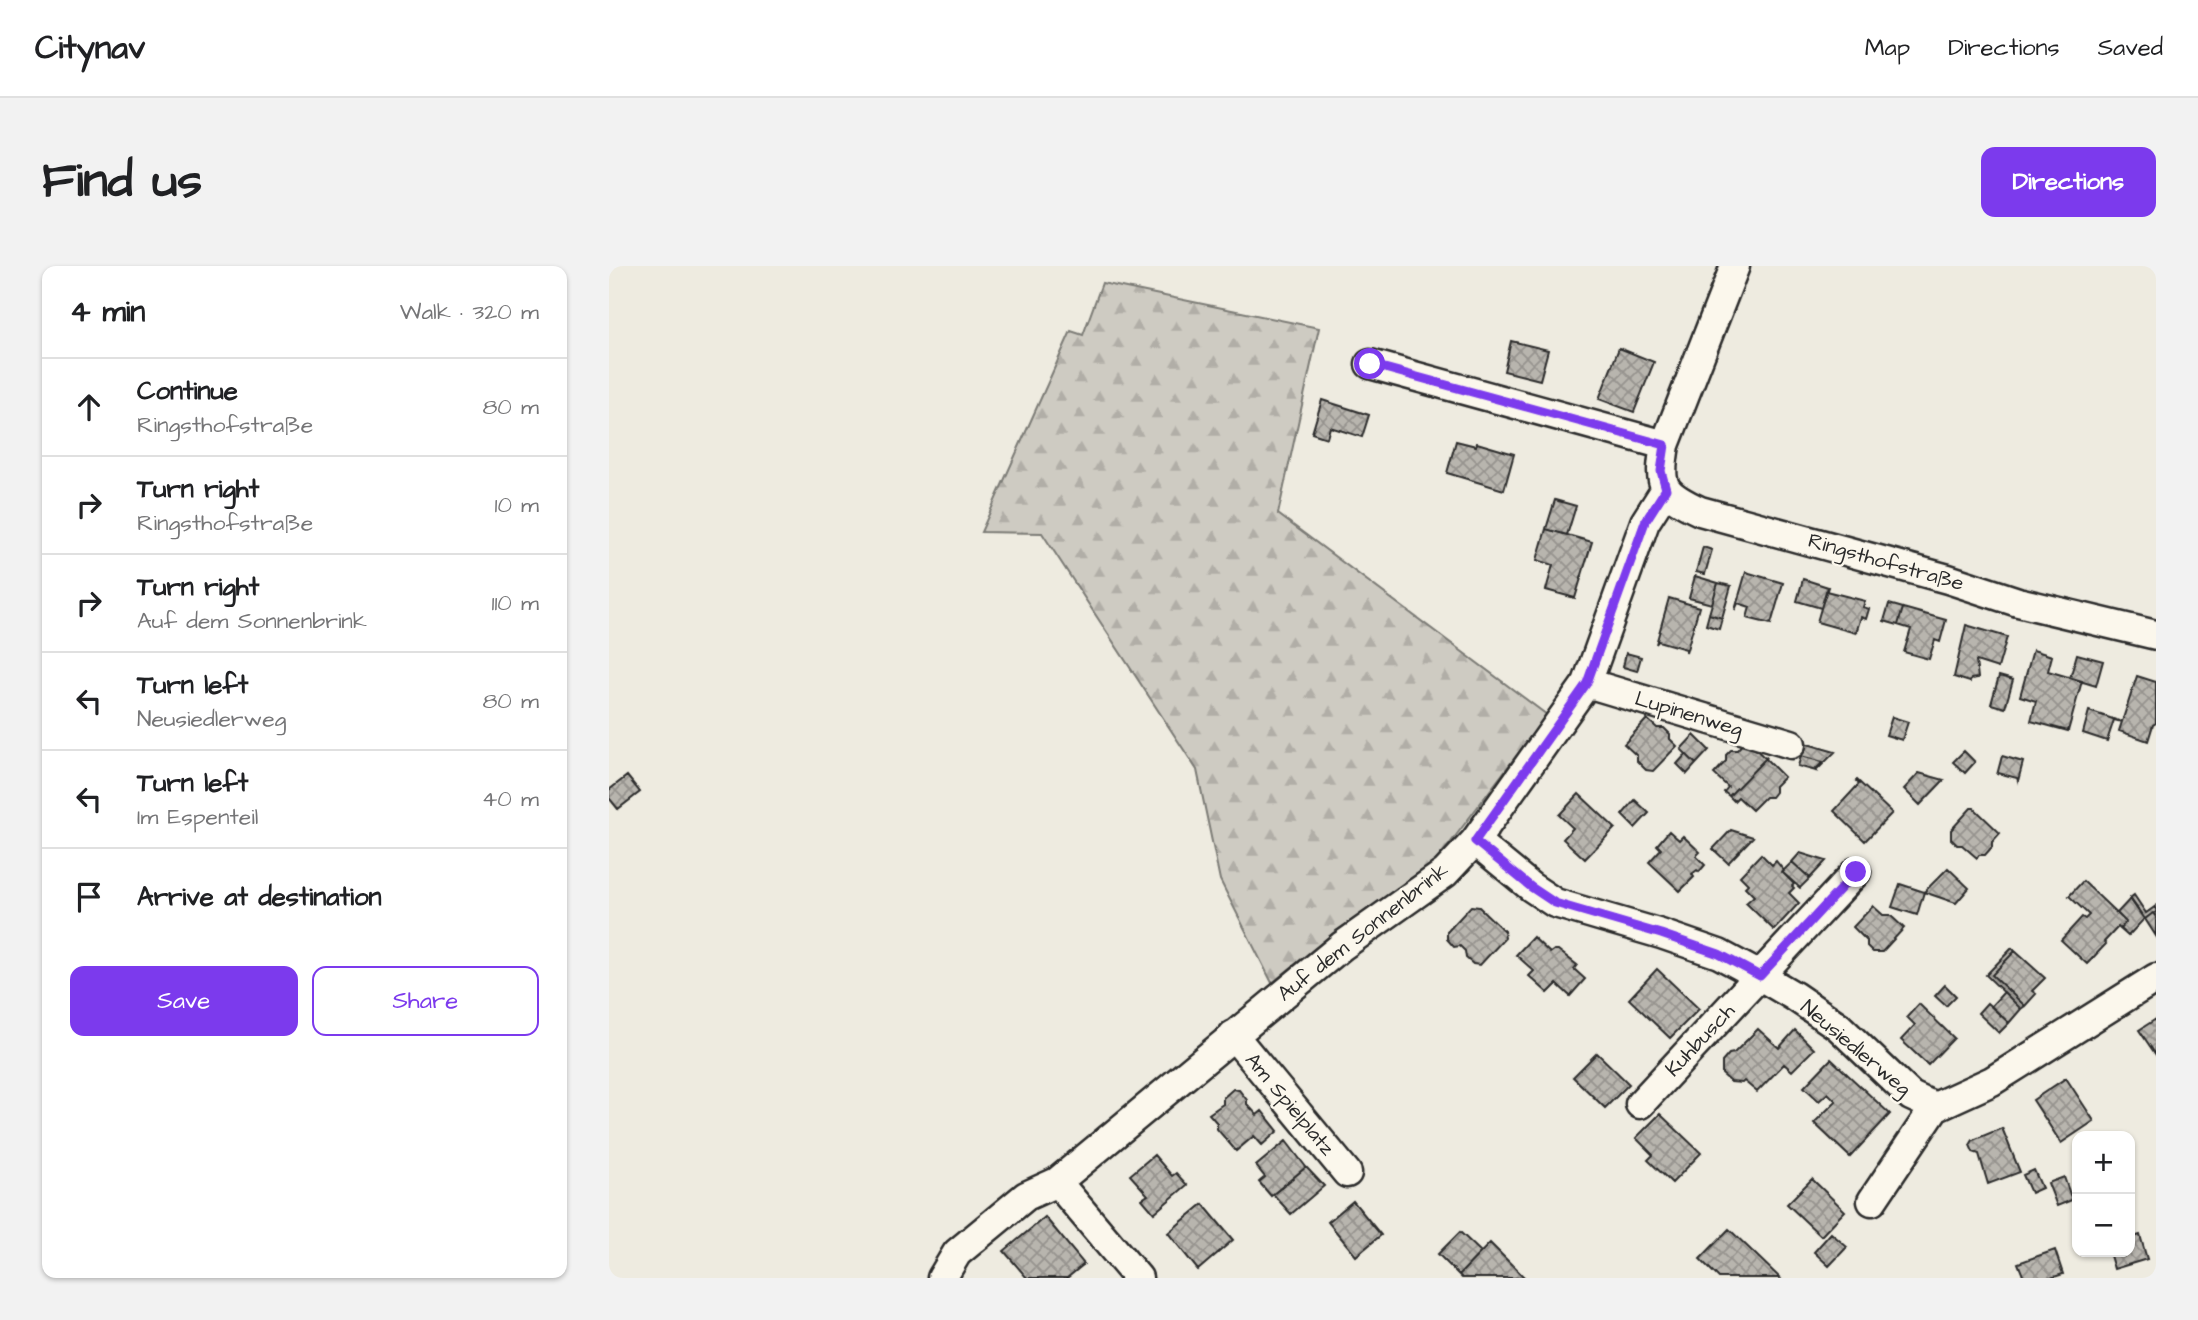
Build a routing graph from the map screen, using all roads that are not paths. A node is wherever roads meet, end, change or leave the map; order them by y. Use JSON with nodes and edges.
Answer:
{"nodes":[{"id":1,"x":1735,"y":266,"type":"edge"},
{"id":2,"x":1370,"y":364,"type":"dead end"},
{"id":3,"x":1665,"y":445,"type":"junction"},
{"id":4,"x":1666,"y":489,"type":"junction"},
{"id":5,"x":2156,"y":635,"type":"edge"},
{"id":6,"x":1587,"y":683,"type":"junction"},
{"id":7,"x":1791,"y":744,"type":"dead end"},
{"id":8,"x":1475,"y":841,"type":"junction"},
{"id":9,"x":1856,"y":872,"type":"dead end"},
{"id":10,"x":1760,"y":976,"type":"junction"},
{"id":11,"x":2156,"y":978,"type":"edge"},
{"id":12,"x":1233,"y":1035,"type":"junction"},
{"id":13,"x":1640,"y":1104,"type":"dead end"},
{"id":14,"x":1935,"y":1107,"type":"junction"},
{"id":15,"x":1347,"y":1173,"type":"dead end"},
{"id":16,"x":1057,"y":1182,"type":"junction"},
{"id":17,"x":1872,"y":1201,"type":"dead end"},
{"id":18,"x":942,"y":1278,"type":"edge"},
{"id":19,"x":1138,"y":1278,"type":"edge"}],
"edges":[{"from":1,"to":3,"type":"street"},
{"from":2,"to":3,"type":"street"},
{"from":3,"to":4,"type":"street"},
{"from":4,"to":5,"type":"street","name":"Ringsthofstraße"},
{"from":4,"to":6,"type":"street","name":"Auf dem Sonnenbrink"},
{"from":6,"to":7,"type":"street","name":"Lupinenweg"},
{"from":6,"to":8,"type":"street","name":"Auf dem Sonnenbrink"},
{"from":8,"to":10,"type":"street","name":"Neusiedlerweg"},
{"from":8,"to":12,"type":"street","name":"Auf dem Sonnenbrink"},
{"from":9,"to":10,"type":"street","name":"Kuhbusch"},
{"from":10,"to":13,"type":"street","name":"Kuhbusch"},
{"from":10,"to":14,"type":"street","name":"Neusiedlerweg"},
{"from":11,"to":14,"type":"street","name":"Neusiedlerweg"},
{"from":12,"to":15,"type":"street","name":"Am Spielplatz"},
{"from":12,"to":16,"type":"street","name":"Auf dem Sonnenbrink"},
{"from":14,"to":17,"type":"street"},
{"from":16,"to":18,"type":"street","name":"Auf dem Sonnenbrink"},
{"from":16,"to":19,"type":"street"}]}
